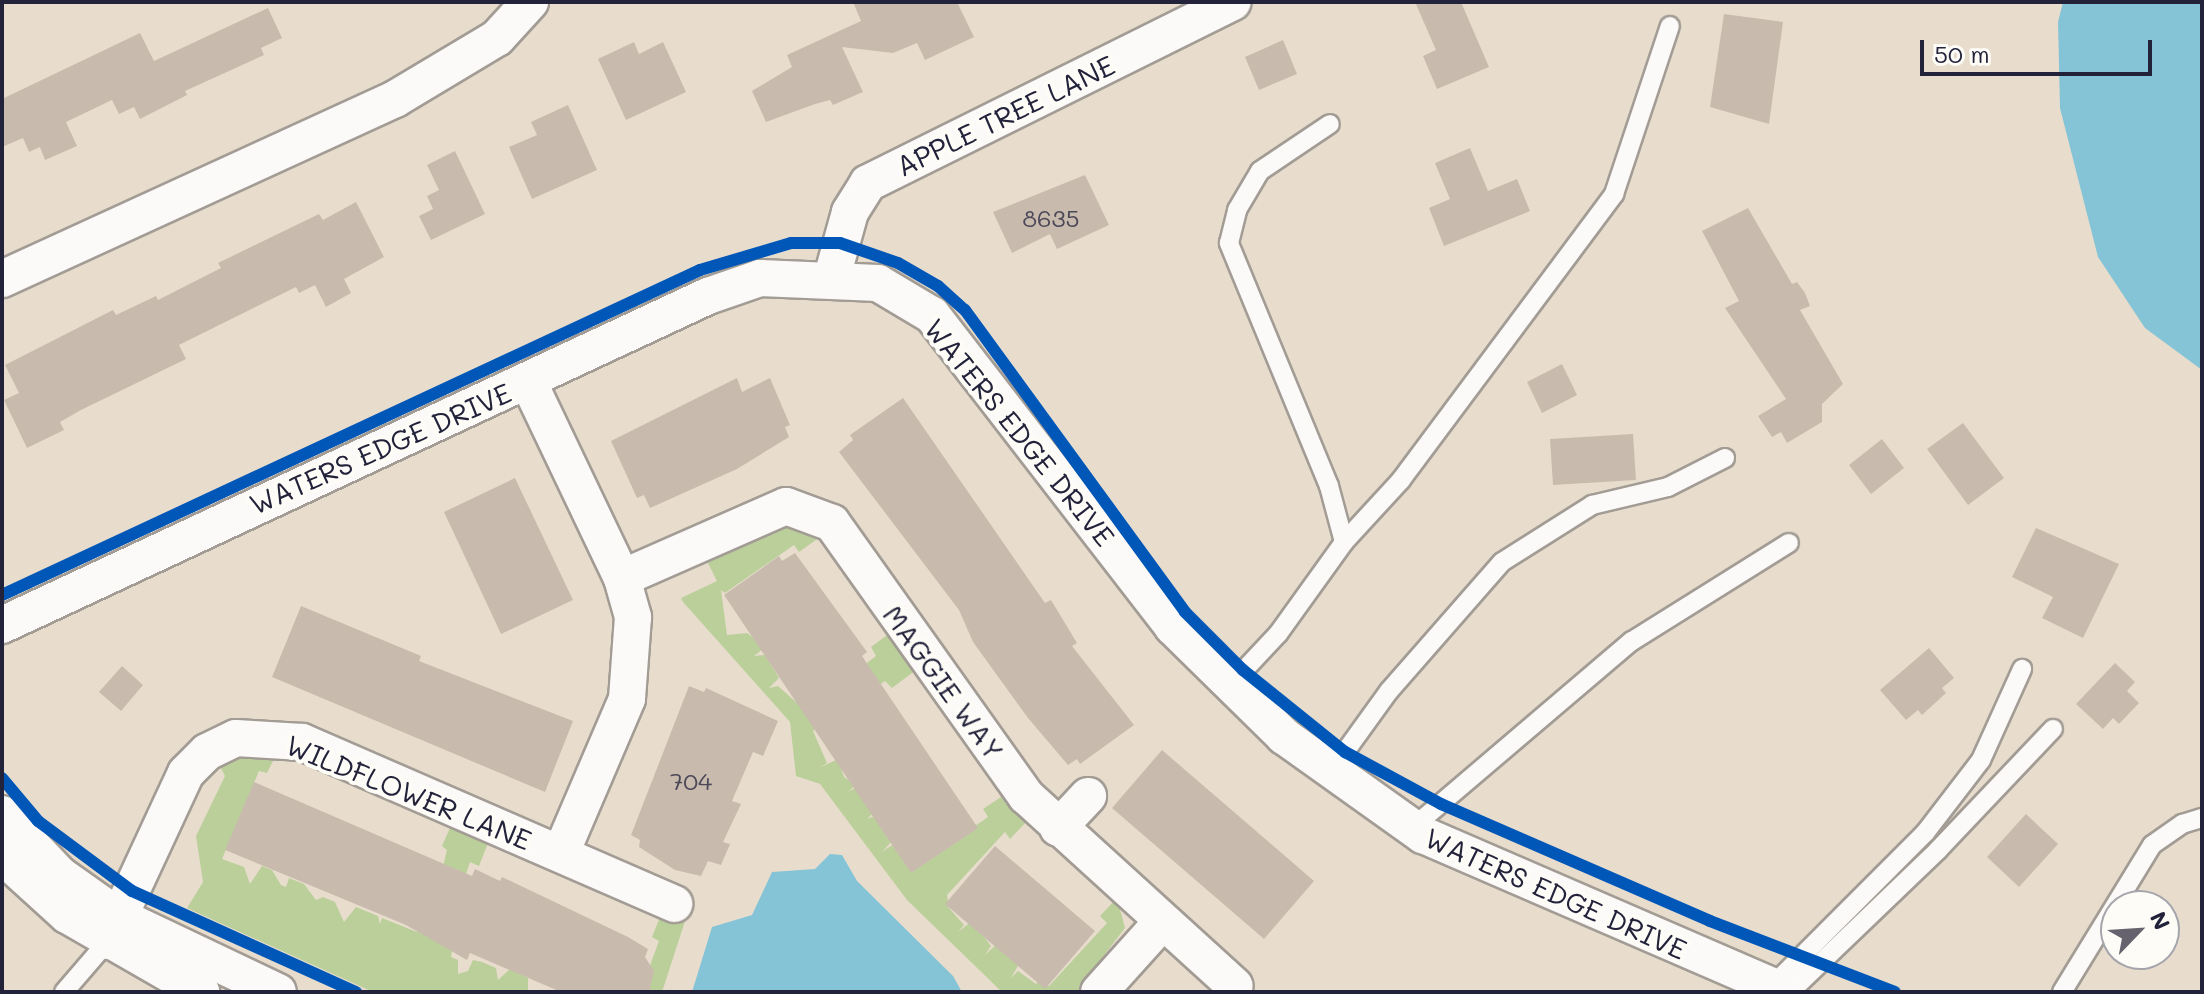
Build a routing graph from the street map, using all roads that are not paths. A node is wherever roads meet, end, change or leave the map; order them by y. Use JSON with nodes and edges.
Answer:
{"nodes":[{"id":1,"x":530,"y":2,"type":"edge"},
{"id":2,"x":1233,"y":2,"type":"edge"},
{"id":3,"x":1670,"y":26,"type":"dead end"},
{"id":4,"x":1330,"y":124,"type":"dead end"},
{"id":5,"x":832,"y":277,"type":"junction"},
{"id":6,"x":2,"y":279,"type":"edge"},
{"id":7,"x":528,"y":381,"type":"junction"},
{"id":8,"x":1725,"y":458,"type":"dead end"},
{"id":9,"x":1344,"y":542,"type":"junction"},
{"id":10,"x":1789,"y":543,"type":"dead end"},
{"id":11,"x":622,"y":578,"type":"junction"},
{"id":12,"x":2,"y":625,"type":"edge"},
{"id":13,"x":2022,"y":669,"type":"dead end"},
{"id":14,"x":1231,"y":684,"type":"junction"},
{"id":15,"x":2053,"y":729,"type":"dead end"},
{"id":16,"x":1332,"y":770,"type":"junction"},
{"id":17,"x":1088,"y":796,"type":"dead end"},
{"id":18,"x":2,"y":814,"type":"edge"},
{"id":19,"x":2202,"y":818,"type":"edge"},
{"id":20,"x":1058,"y":828,"type":"junction"},
{"id":21,"x":1412,"y":828,"type":"junction"},
{"id":22,"x":561,"y":853,"type":"junction"},
{"id":23,"x":2,"y":856,"type":"edge"},
{"id":24,"x":674,"y":904,"type":"dead end"},
{"id":25,"x":1162,"y":922,"type":"junction"},
{"id":26,"x":113,"y":928,"type":"junction"},
{"id":27,"x":1235,"y":986,"type":"dead end"},
{"id":28,"x":1782,"y":990,"type":"edge"},
{"id":29,"x":64,"y":992,"type":"edge"},
{"id":30,"x":201,"y":992,"type":"edge"},
{"id":31,"x":278,"y":992,"type":"edge"},
{"id":32,"x":1099,"y":992,"type":"edge"},
{"id":33,"x":2062,"y":992,"type":"edge"}],
"edges":[{"from":1,"to":6,"type":"street"},
{"from":2,"to":5,"type":"street","name":"APPLE TREE LANE"},
{"from":3,"to":9,"type":"lane"},
{"from":4,"to":9,"type":"lane"},
{"from":5,"to":7,"type":"street","name":"WATERS EDGE DRIVE"},
{"from":5,"to":14,"type":"street","name":"WATERS EDGE DRIVE"},
{"from":7,"to":11,"type":"street"},
{"from":7,"to":12,"type":"street","name":"WATERS EDGE DRIVE"},
{"from":8,"to":16,"type":"lane"},
{"from":9,"to":14,"type":"lane"},
{"from":10,"to":21,"type":"lane"},
{"from":11,"to":20,"type":"street","name":"MAGGIE WAY"},
{"from":11,"to":22,"type":"street"},
{"from":13,"to":28,"type":"lane"},
{"from":14,"to":16,"type":"street","name":"WATERS EDGE DRIVE"},
{"from":15,"to":28,"type":"lane"},
{"from":16,"to":21,"type":"street","name":"WATERS EDGE DRIVE"},
{"from":17,"to":20,"type":"street"},
{"from":18,"to":26,"type":"street"},
{"from":19,"to":33,"type":"lane"},
{"from":20,"to":25,"type":"street","name":"MAGGIE WAY"},
{"from":21,"to":28,"type":"street","name":"WATERS EDGE DRIVE"},
{"from":22,"to":24,"type":"street","name":"WILDFLOWER LANE"},
{"from":22,"to":26,"type":"street","name":"WILDFLOWER LANE"},
{"from":23,"to":26,"type":"street"},
{"from":25,"to":27,"type":"street","name":"MAGGIE WAY"},
{"from":25,"to":32,"type":"street"},
{"from":26,"to":29,"type":"lane"},
{"from":26,"to":30,"type":"street"},
{"from":26,"to":31,"type":"street"}]}
